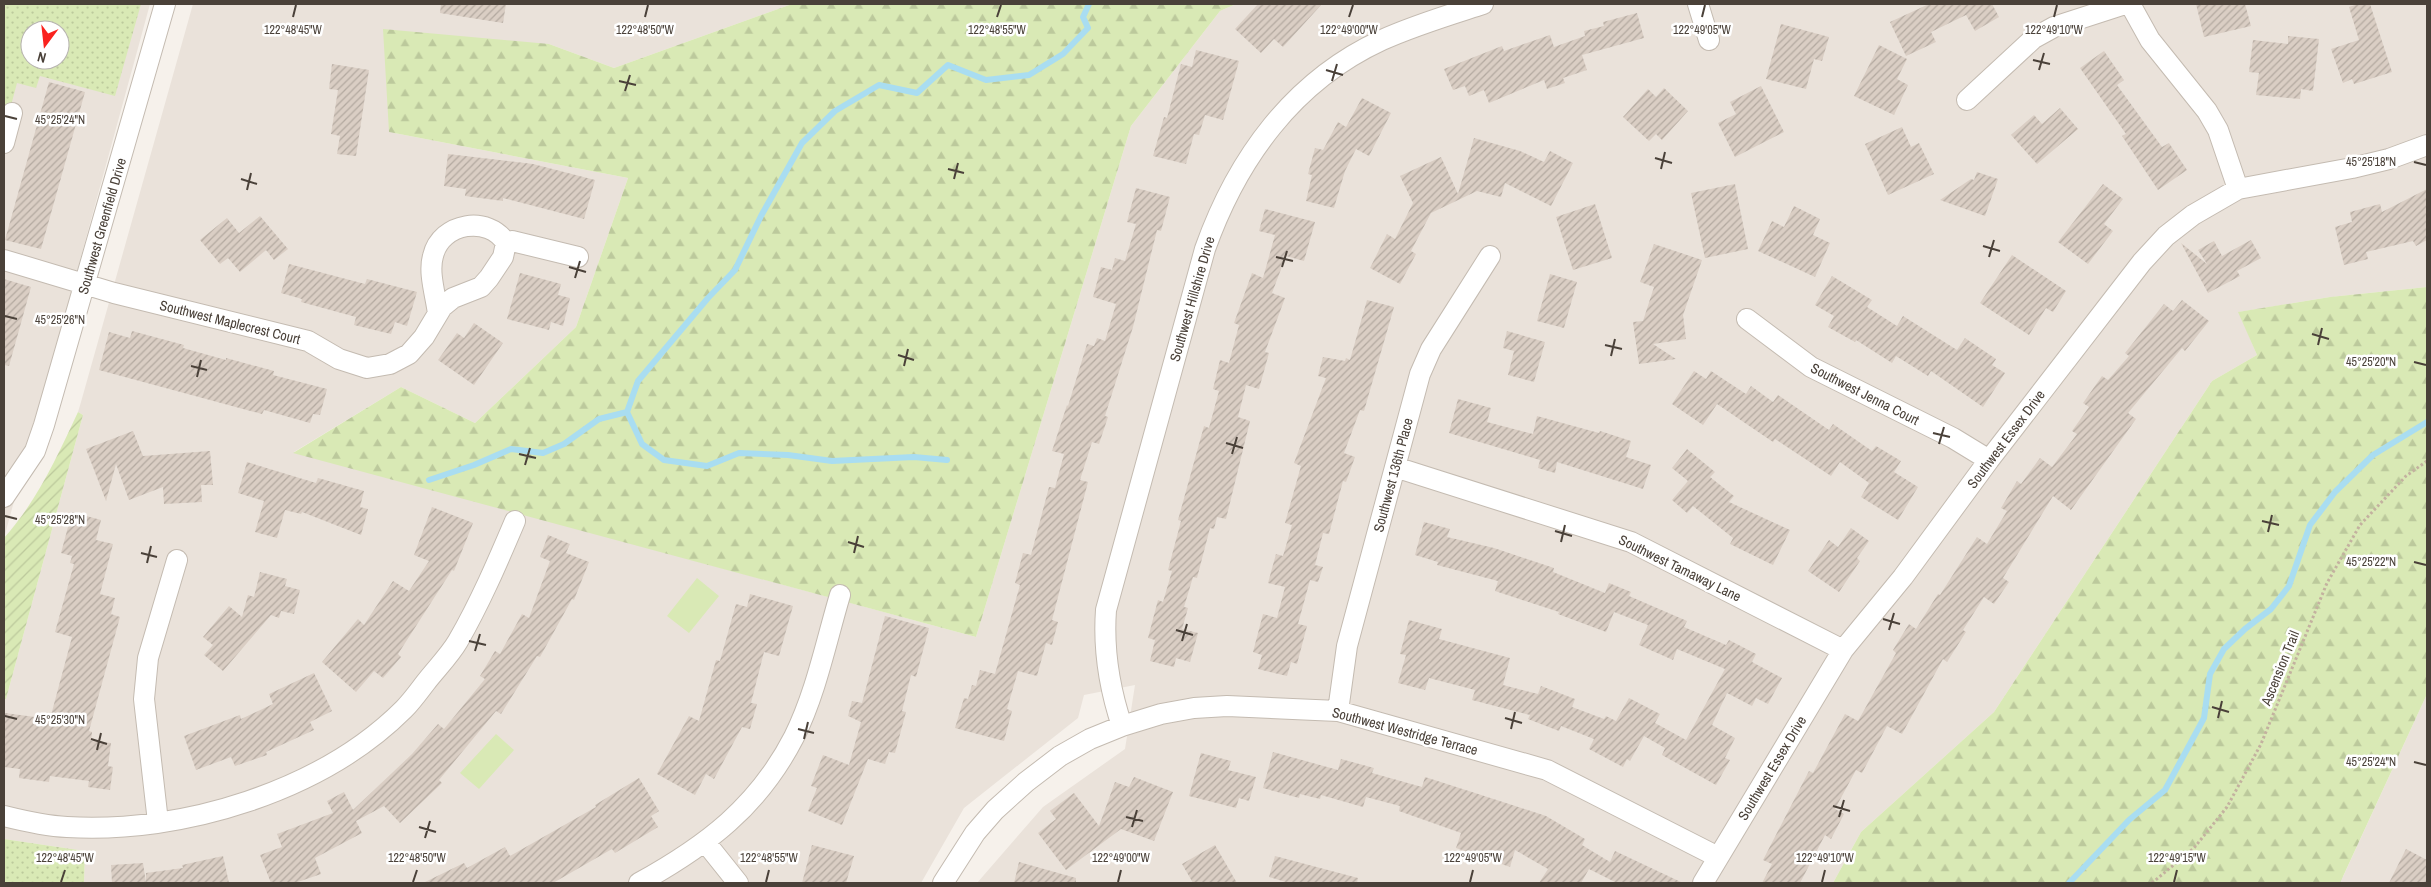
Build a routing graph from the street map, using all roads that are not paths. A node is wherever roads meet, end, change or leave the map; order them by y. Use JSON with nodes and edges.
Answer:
{"nodes":[{"id":1,"x":165,"y":4,"type":"edge"},
{"id":2,"x":1483,"y":4,"type":"edge"},
{"id":3,"x":1698,"y":4,"type":"edge"},
{"id":4,"x":2125,"y":4,"type":"edge"},
{"id":5,"x":2130,"y":4,"type":"edge"},
{"id":6,"x":1709,"y":40,"type":"dead end"},
{"id":7,"x":1967,"y":100,"type":"dead end"},
{"id":8,"x":12,"y":113,"type":"dead end"},
{"id":9,"x":4,"y":143,"type":"edge"},
{"id":10,"x":2427,"y":145,"type":"edge"},
{"id":11,"x":2238,"y":189,"type":"junction"},
{"id":12,"x":506,"y":243,"type":"junction"},
{"id":13,"x":1490,"y":256,"type":"dead end"},
{"id":14,"x":578,"y":257,"type":"dead end"},
{"id":15,"x":4,"y":260,"type":"edge"},
{"id":16,"x":86,"y":283,"type":"junction"},
{"id":17,"x":440,"y":310,"type":"junction"},
{"id":18,"x":1746,"y":319,"type":"dead end"},
{"id":19,"x":1989,"y":460,"type":"junction"},
{"id":20,"x":1395,"y":467,"type":"junction"},
{"id":21,"x":4,"y":497,"type":"edge"},
{"id":22,"x":515,"y":521,"type":"dead end"},
{"id":23,"x":177,"y":560,"type":"dead end"},
{"id":24,"x":840,"y":595,"type":"dead end"},
{"id":25,"x":1843,"y":650,"type":"junction"},
{"id":26,"x":1338,"y":711,"type":"junction"},
{"id":27,"x":1122,"y":726,"type":"junction"},
{"id":28,"x":4,"y":816,"type":"edge"},
{"id":29,"x":158,"y":822,"type":"junction"},
{"id":30,"x":706,"y":843,"type":"junction"},
{"id":31,"x":1718,"y":857,"type":"junction"},
{"id":32,"x":639,"y":883,"type":"edge"},
{"id":33,"x":738,"y":883,"type":"edge"},
{"id":34,"x":943,"y":883,"type":"edge"},
{"id":35,"x":1704,"y":883,"type":"edge"}],
"edges":[{"from":1,"to":16,"type":"street","name":"Southwest Greenfield Drive"},
{"from":2,"to":27,"type":"street","name":"Southwest Hillshire Drive"},
{"from":3,"to":6,"type":"street"},
{"from":4,"to":7,"type":"street"},
{"from":5,"to":11,"type":"street"},
{"from":8,"to":9,"type":"street"},
{"from":10,"to":11,"type":"street","name":"Southwest Essex Drive"},
{"from":11,"to":19,"type":"street","name":"Southwest Essex Drive"},
{"from":12,"to":14,"type":"street"},
{"from":12,"to":17,"type":"street","name":"Southwest Maplecrest Court"},
{"from":12,"to":17,"type":"street"},
{"from":13,"to":20,"type":"street","name":"Southwest 136th Place"},
{"from":15,"to":16,"type":"street","name":"Southwest Maplecrest Court"},
{"from":16,"to":17,"type":"street","name":"Southwest Maplecrest Court"},
{"from":16,"to":21,"type":"street","name":"Southwest Greenfield Drive"},
{"from":18,"to":19,"type":"street","name":"Southwest Jenna Court"},
{"from":19,"to":25,"type":"street","name":"Southwest Essex Drive"},
{"from":20,"to":25,"type":"street","name":"Southwest Tamaway Lane"},
{"from":20,"to":26,"type":"street","name":"Southwest 136th Place"},
{"from":22,"to":29,"type":"street"},
{"from":23,"to":29,"type":"street"},
{"from":24,"to":30,"type":"street"},
{"from":25,"to":31,"type":"street","name":"Southwest Essex Drive"},
{"from":26,"to":27,"type":"street","name":"Southwest Westridge Terrace"},
{"from":26,"to":31,"type":"street","name":"Southwest Westridge Terrace"},
{"from":27,"to":34,"type":"street","name":"Southwest Westridge Terrace"},
{"from":28,"to":29,"type":"street"},
{"from":30,"to":32,"type":"street"},
{"from":30,"to":33,"type":"street"},
{"from":31,"to":35,"type":"street","name":"Southwest Essex Drive"}]}
